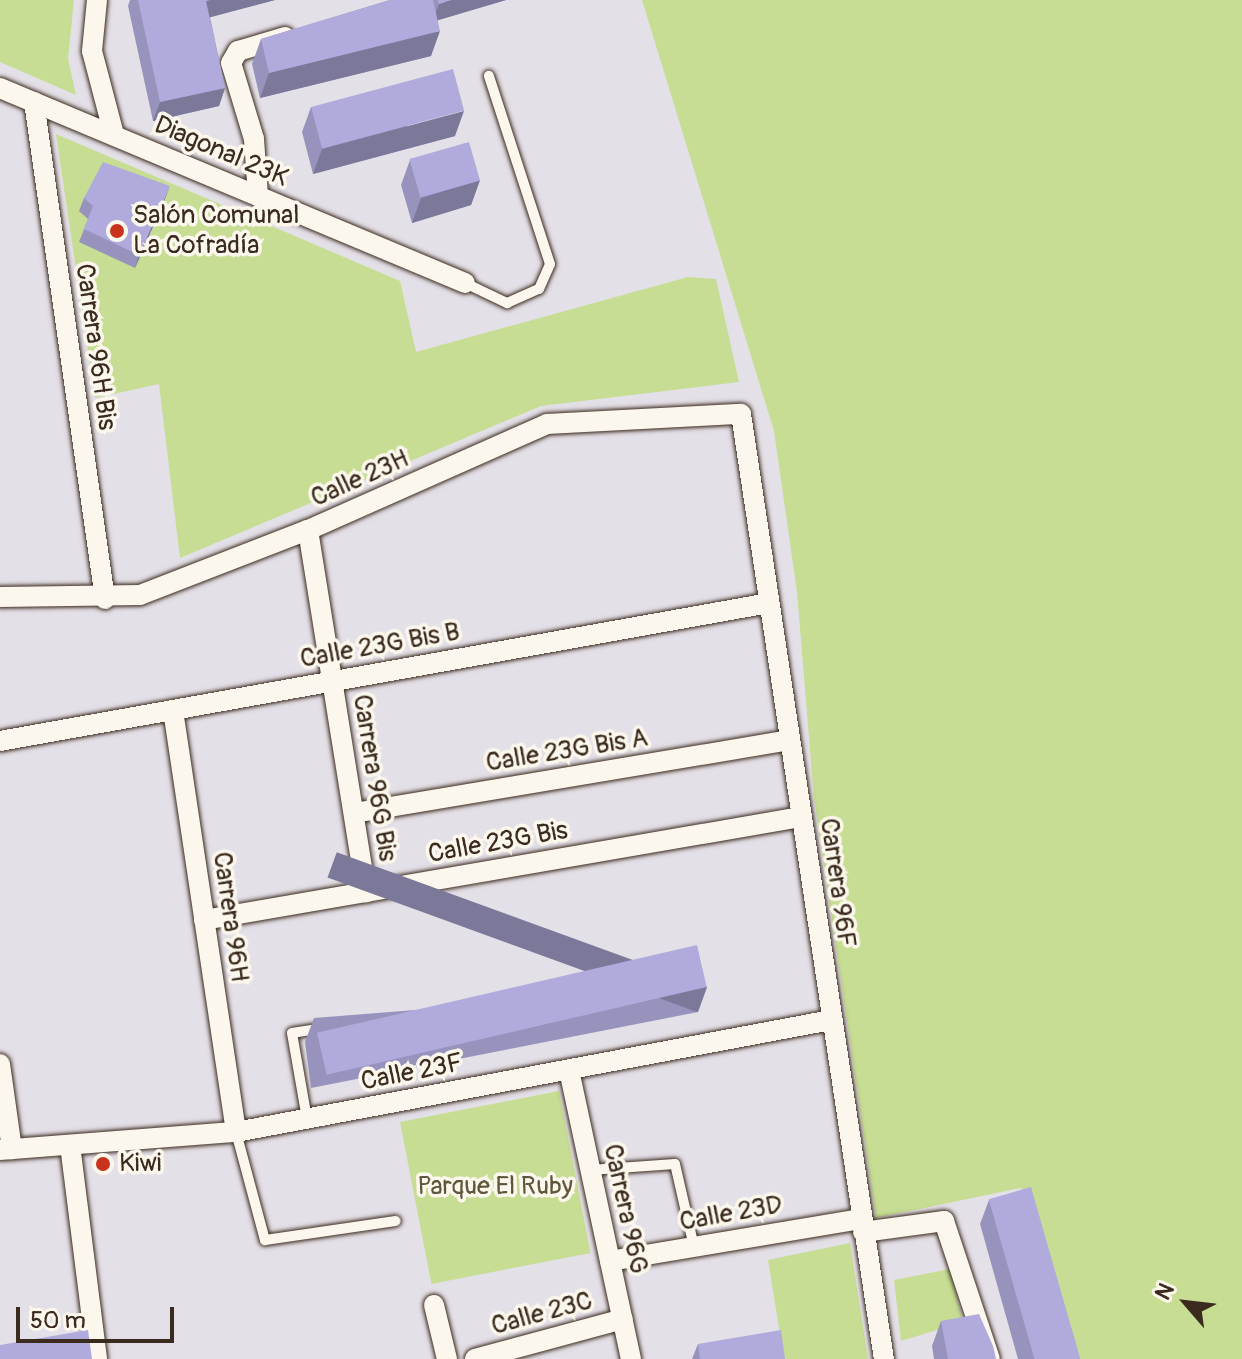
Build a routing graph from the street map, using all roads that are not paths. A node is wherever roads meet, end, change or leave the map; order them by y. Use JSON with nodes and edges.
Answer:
{"nodes":[{"id":1,"x":97,"y":0,"type":"edge"},
{"id":2,"x":312,"y":29,"type":"edge"},
{"id":3,"x":489,"y":76,"type":"dead end"},
{"id":4,"x":0,"y":88,"type":"edge"},
{"id":5,"x":34,"y":102,"type":"junction"},
{"id":6,"x":114,"y":135,"type":"junction"},
{"id":7,"x":258,"y":196,"type":"junction"},
{"id":8,"x":465,"y":283,"type":"joint"},
{"id":9,"x":741,"y":414,"type":"joint"},
{"id":10,"x":308,"y":530,"type":"junction"},
{"id":11,"x":0,"y":597,"type":"edge"},
{"id":12,"x":105,"y":599,"type":"junction"},
{"id":13,"x":769,"y":603,"type":"junction"},
{"id":14,"x":332,"y":681,"type":"junction"},
{"id":15,"x":173,"y":710,"type":"junction"},
{"id":16,"x":789,"y":740,"type":"junction"},
{"id":17,"x":0,"y":741,"type":"edge"},
{"id":18,"x":354,"y":813,"type":"junction"},
{"id":19,"x":801,"y":817,"type":"junction"},
{"id":20,"x":366,"y":892,"type":"junction"},
{"id":21,"x":204,"y":920,"type":"junction"},
{"id":22,"x":831,"y":1020,"type":"junction"},
{"id":23,"x":339,"y":1025,"type":"edge"},
{"id":24,"x":0,"y":1064,"type":"edge"},
{"id":25,"x":569,"y":1070,"type":"junction"},
{"id":26,"x":307,"y":1119,"type":"junction"},
{"id":27,"x":236,"y":1132,"type":"junction"},
{"id":28,"x":70,"y":1145,"type":"junction"},
{"id":29,"x":6,"y":1150,"type":"edge"},
{"id":30,"x":590,"y":1170,"type":"junction"},
{"id":31,"x":396,"y":1221,"type":"dead end"},
{"id":32,"x":862,"y":1226,"type":"junction"},
{"id":33,"x":694,"y":1247,"type":"junction"},
{"id":34,"x":610,"y":1261,"type":"junction"},
{"id":35,"x":434,"y":1305,"type":"dead end"},
{"id":36,"x":623,"y":1319,"type":"junction"},
{"id":37,"x":97,"y":1359,"type":"edge"},
{"id":38,"x":447,"y":1359,"type":"edge"},
{"id":39,"x":475,"y":1359,"type":"edge"},
{"id":40,"x":631,"y":1359,"type":"edge"},
{"id":41,"x":884,"y":1359,"type":"edge"},
{"id":42,"x":990,"y":1359,"type":"edge"}],
"edges":[{"from":1,"to":6,"type":"street"},
{"from":2,"to":7,"type":"street"},
{"from":3,"to":8,"type":"lane"},
{"from":4,"to":5,"type":"street","name":"Diagonal 23K"},
{"from":5,"to":6,"type":"street","name":"Diagonal 23K"},
{"from":5,"to":12,"type":"street","name":"Carrera 96H Bis"},
{"from":6,"to":7,"type":"street","name":"Diagonal 23K"},
{"from":7,"to":8,"type":"street","name":"Diagonal 23K"},
{"from":9,"to":10,"type":"street","name":"Calle 23H"},
{"from":9,"to":13,"type":"street","name":"Carrera 96F"},
{"from":10,"to":12,"type":"street","name":"Calle 23H"},
{"from":10,"to":14,"type":"street","name":"Carrera 96G Bis"},
{"from":11,"to":12,"type":"street","name":"Calle 23H"},
{"from":13,"to":14,"type":"street","name":"Calle 23G Bis B"},
{"from":13,"to":16,"type":"street","name":"Carrera 96F"},
{"from":14,"to":15,"type":"street","name":"Calle 23G Bis B"},
{"from":14,"to":18,"type":"street","name":"Carrera 96G Bis"},
{"from":15,"to":17,"type":"street","name":"Calle 23G Bis B"},
{"from":15,"to":21,"type":"street","name":"Carrera 96H"},
{"from":16,"to":18,"type":"street","name":"Calle 23G Bis A"},
{"from":16,"to":19,"type":"street","name":"Carrera 96F"},
{"from":18,"to":20,"type":"street","name":"Carrera 96G Bis"},
{"from":19,"to":20,"type":"street","name":"Calle 23G Bis"},
{"from":19,"to":22,"type":"street","name":"Carrera 96F"},
{"from":20,"to":21,"type":"street","name":"Calle 23G Bis"},
{"from":21,"to":27,"type":"street","name":"Carrera 96H"},
{"from":22,"to":25,"type":"street","name":"Calle 23F"},
{"from":22,"to":32,"type":"street","name":"Carrera 96F"},
{"from":23,"to":26,"type":"lane"},
{"from":24,"to":29,"type":"street"},
{"from":25,"to":26,"type":"street","name":"Calle 23F"},
{"from":25,"to":30,"type":"street","name":"Carrera 96G"},
{"from":26,"to":27,"type":"street","name":"Calle 23F"},
{"from":27,"to":28,"type":"street","name":"Calle 23F"},
{"from":27,"to":31,"type":"lane"},
{"from":28,"to":29,"type":"street","name":"Calle 23F"},
{"from":28,"to":37,"type":"street"},
{"from":30,"to":33,"type":"lane"},
{"from":30,"to":34,"type":"street","name":"Carrera 96G"},
{"from":32,"to":33,"type":"street","name":"Calle 23D"},
{"from":32,"to":41,"type":"street","name":"Carrera 96F"},
{"from":32,"to":42,"type":"street","name":"Calle 23D"},
{"from":33,"to":34,"type":"street","name":"Calle 23D"},
{"from":34,"to":36,"type":"street","name":"Carrera 96G"},
{"from":35,"to":38,"type":"street"},
{"from":36,"to":39,"type":"street","name":"Calle 23C"},
{"from":36,"to":40,"type":"street","name":"Carrera 96G"}]}
